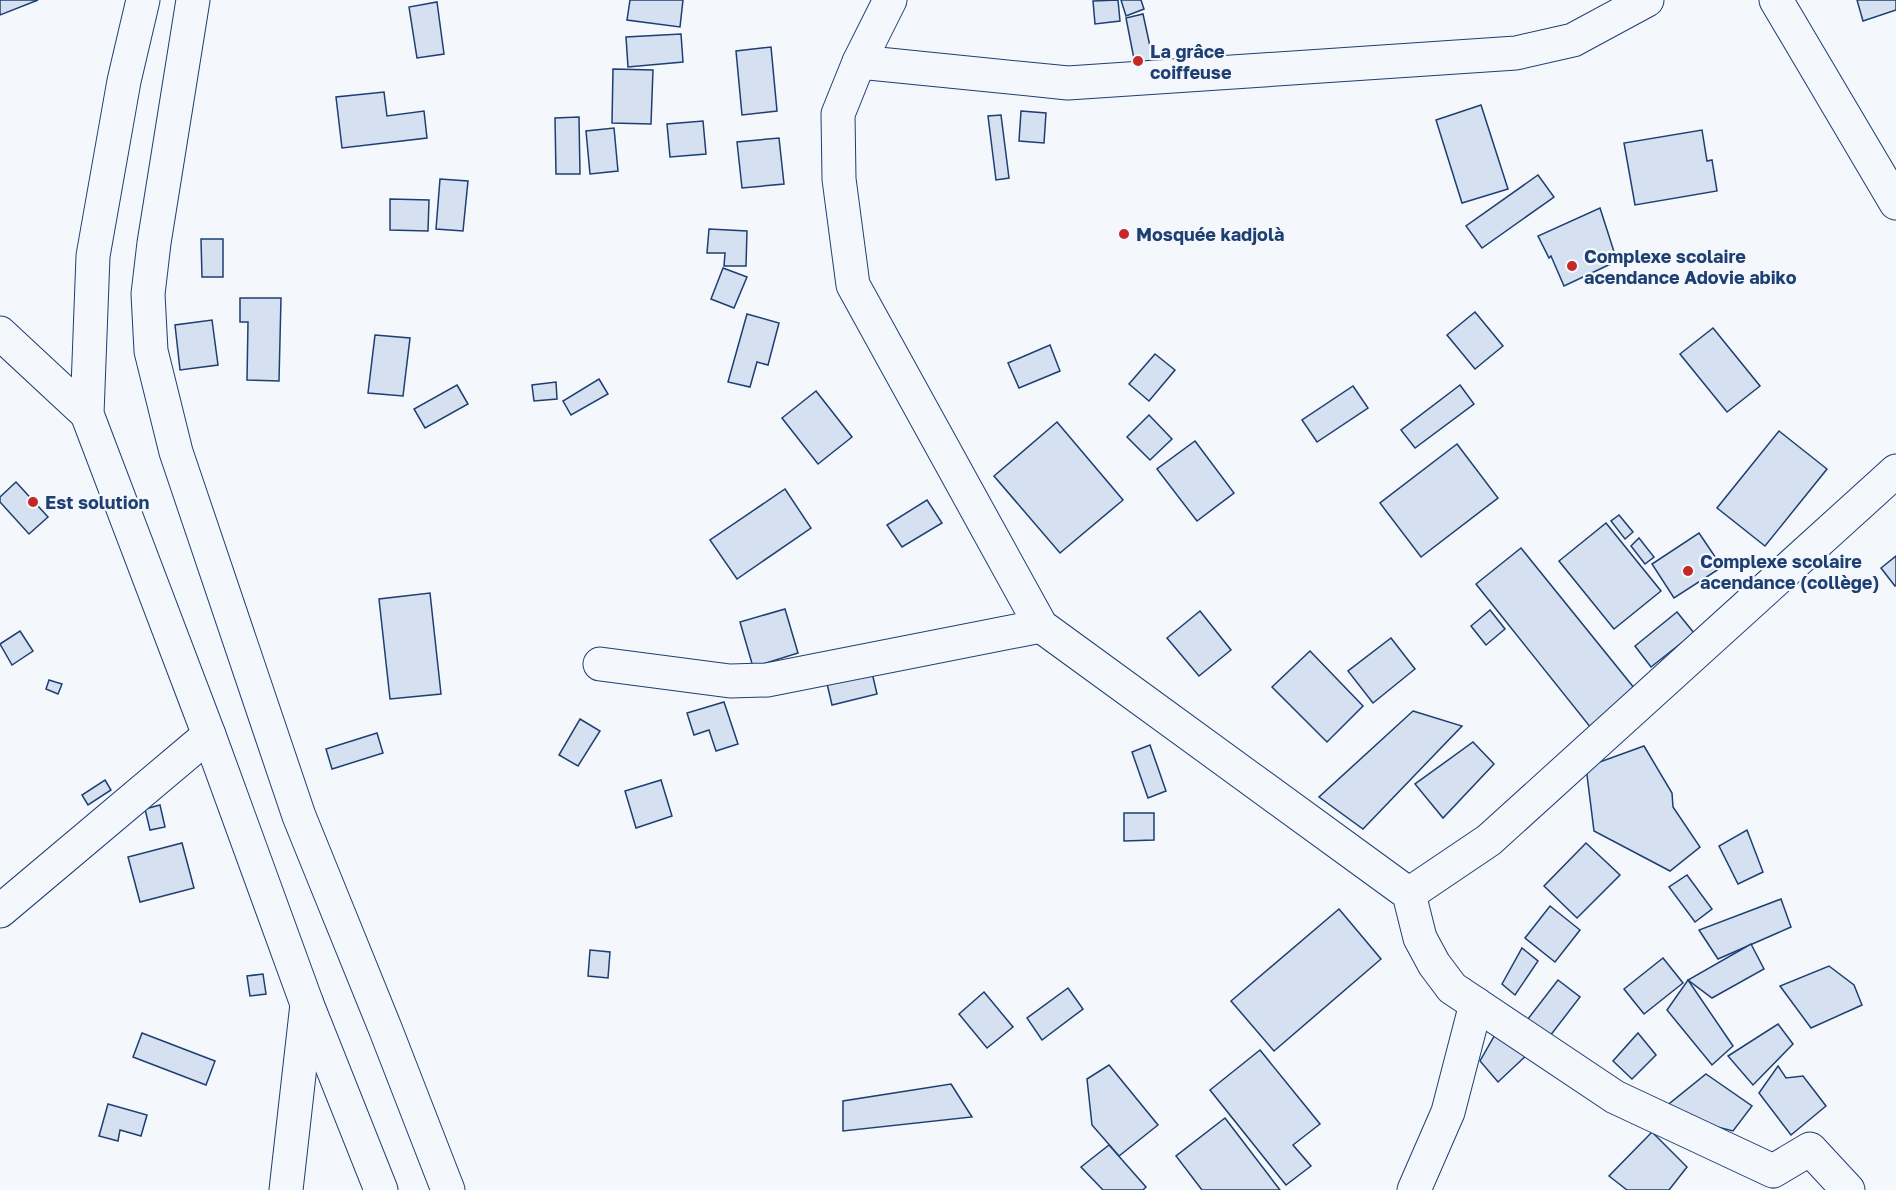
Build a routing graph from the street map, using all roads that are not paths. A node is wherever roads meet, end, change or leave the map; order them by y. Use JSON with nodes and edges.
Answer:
{"nodes":[{"id":1,"x":143,"y":0,"type":"edge"},
{"id":2,"x":193,"y":0,"type":"edge"},
{"id":3,"x":890,"y":0,"type":"edge"},
{"id":4,"x":1647,"y":0,"type":"edge"},
{"id":5,"x":1776,"y":0,"type":"edge"},
{"id":6,"x":859,"y":62,"type":"junction"},
{"id":7,"x":1896,"y":203,"type":"edge"},
{"id":8,"x":0,"y":333,"type":"edge"},
{"id":9,"x":87,"y":414,"type":"junction"},
{"id":10,"x":1896,"y":471,"type":"edge"},
{"id":11,"x":1041,"y":626,"type":"junction"},
{"id":12,"x":600,"y":664,"type":"dead end"},
{"id":13,"x":209,"y":735,"type":"junction"},
{"id":14,"x":1408,"y":894,"type":"junction"},
{"id":15,"x":0,"y":910,"type":"edge"},
{"id":16,"x":307,"y":1004,"type":"junction"},
{"id":17,"x":1476,"y":1004,"type":"junction"},
{"id":18,"x":286,"y":1190,"type":"edge"},
{"id":19,"x":381,"y":1190,"type":"edge"},
{"id":20,"x":448,"y":1190,"type":"edge"},
{"id":21,"x":1414,"y":1190,"type":"edge"},
{"id":22,"x":1848,"y":1190,"type":"edge"}],
"edges":[{"from":1,"to":9,"type":"street"},
{"from":2,"to":20,"type":"street"},
{"from":3,"to":6,"type":"street"},
{"from":4,"to":6,"type":"street"},
{"from":5,"to":7,"type":"street"},
{"from":6,"to":11,"type":"street"},
{"from":8,"to":9,"type":"street"},
{"from":9,"to":13,"type":"street"},
{"from":10,"to":14,"type":"street"},
{"from":11,"to":12,"type":"street"},
{"from":11,"to":14,"type":"street"},
{"from":13,"to":15,"type":"street"},
{"from":13,"to":16,"type":"street"},
{"from":14,"to":17,"type":"street"},
{"from":16,"to":18,"type":"street"},
{"from":16,"to":19,"type":"street"},
{"from":17,"to":21,"type":"street"},
{"from":17,"to":22,"type":"street"}]}
